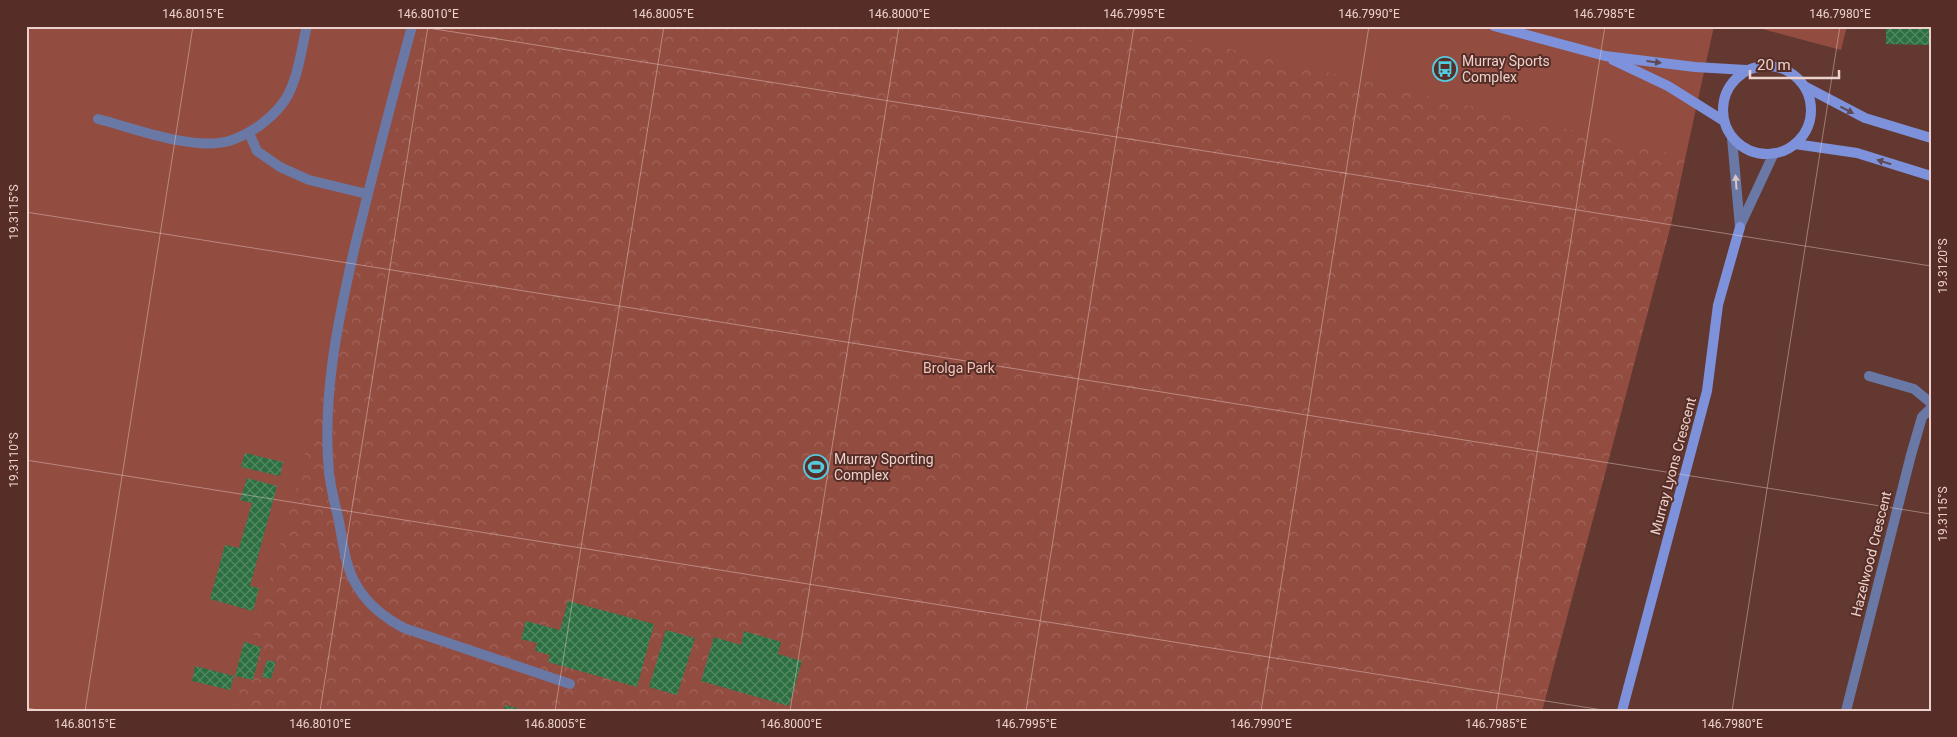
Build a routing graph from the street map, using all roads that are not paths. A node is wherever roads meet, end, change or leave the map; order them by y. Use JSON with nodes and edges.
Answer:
{"nodes":[{"id":1,"x":307,"y":26,"type":"edge"},
{"id":2,"x":412,"y":26,"type":"edge"},
{"id":3,"x":1494,"y":26,"type":"edge"},
{"id":4,"x":1605,"y":56,"type":"junction"},
{"id":5,"x":1746,"y":70,"type":"junction"},
{"id":6,"x":1804,"y":86,"type":"junction"},
{"id":7,"x":98,"y":119,"type":"dead end"},
{"id":8,"x":1724,"y":121,"type":"junction"},
{"id":9,"x":249,"y":133,"type":"junction"},
{"id":10,"x":1732,"y":138,"type":"junction"},
{"id":11,"x":1931,"y":138,"type":"edge"},
{"id":12,"x":1795,"y":144,"type":"junction"},
{"id":13,"x":1774,"y":153,"type":"junction"},
{"id":14,"x":1931,"y":176,"type":"edge"},
{"id":15,"x":367,"y":194,"type":"junction"},
{"id":16,"x":1740,"y":227,"type":"junction"},
{"id":17,"x":1869,"y":376,"type":"dead end"},
{"id":18,"x":1931,"y":403,"type":"edge"},
{"id":19,"x":1931,"y":408,"type":"edge"},
{"id":20,"x":570,"y":684,"type":"dead end"},
{"id":21,"x":1622,"y":711,"type":"edge"},
{"id":22,"x":1846,"y":711,"type":"edge"}],
"edges":[{"from":1,"to":9,"type":"street"},
{"from":2,"to":15,"type":"street"},
{"from":3,"to":4,"type":"street"},
{"from":4,"to":5,"type":"street","one_way":true},
{"from":4,"to":8,"type":"street"},
{"from":5,"to":6,"type":"street"},
{"from":5,"to":8,"type":"street"},
{"from":6,"to":11,"type":"street","one_way":true},
{"from":6,"to":12,"type":"street"},
{"from":7,"to":9,"type":"street"},
{"from":8,"to":10,"type":"street"},
{"from":9,"to":15,"type":"street"},
{"from":10,"to":13,"type":"street"},
{"from":16,"to":10,"type":"street","name":"Murray Lyons Crescent","one_way":true},
{"from":12,"to":13,"type":"street"},
{"from":14,"to":12,"type":"street","one_way":true},
{"from":13,"to":16,"type":"street","name":"Murray Lyons Crescent"},
{"from":15,"to":20,"type":"street"},
{"from":16,"to":21,"type":"street","name":"Murray Lyons Crescent"},
{"from":17,"to":18,"type":"street"},
{"from":19,"to":22,"type":"street","name":"Hazelwood Crescent"}]}
